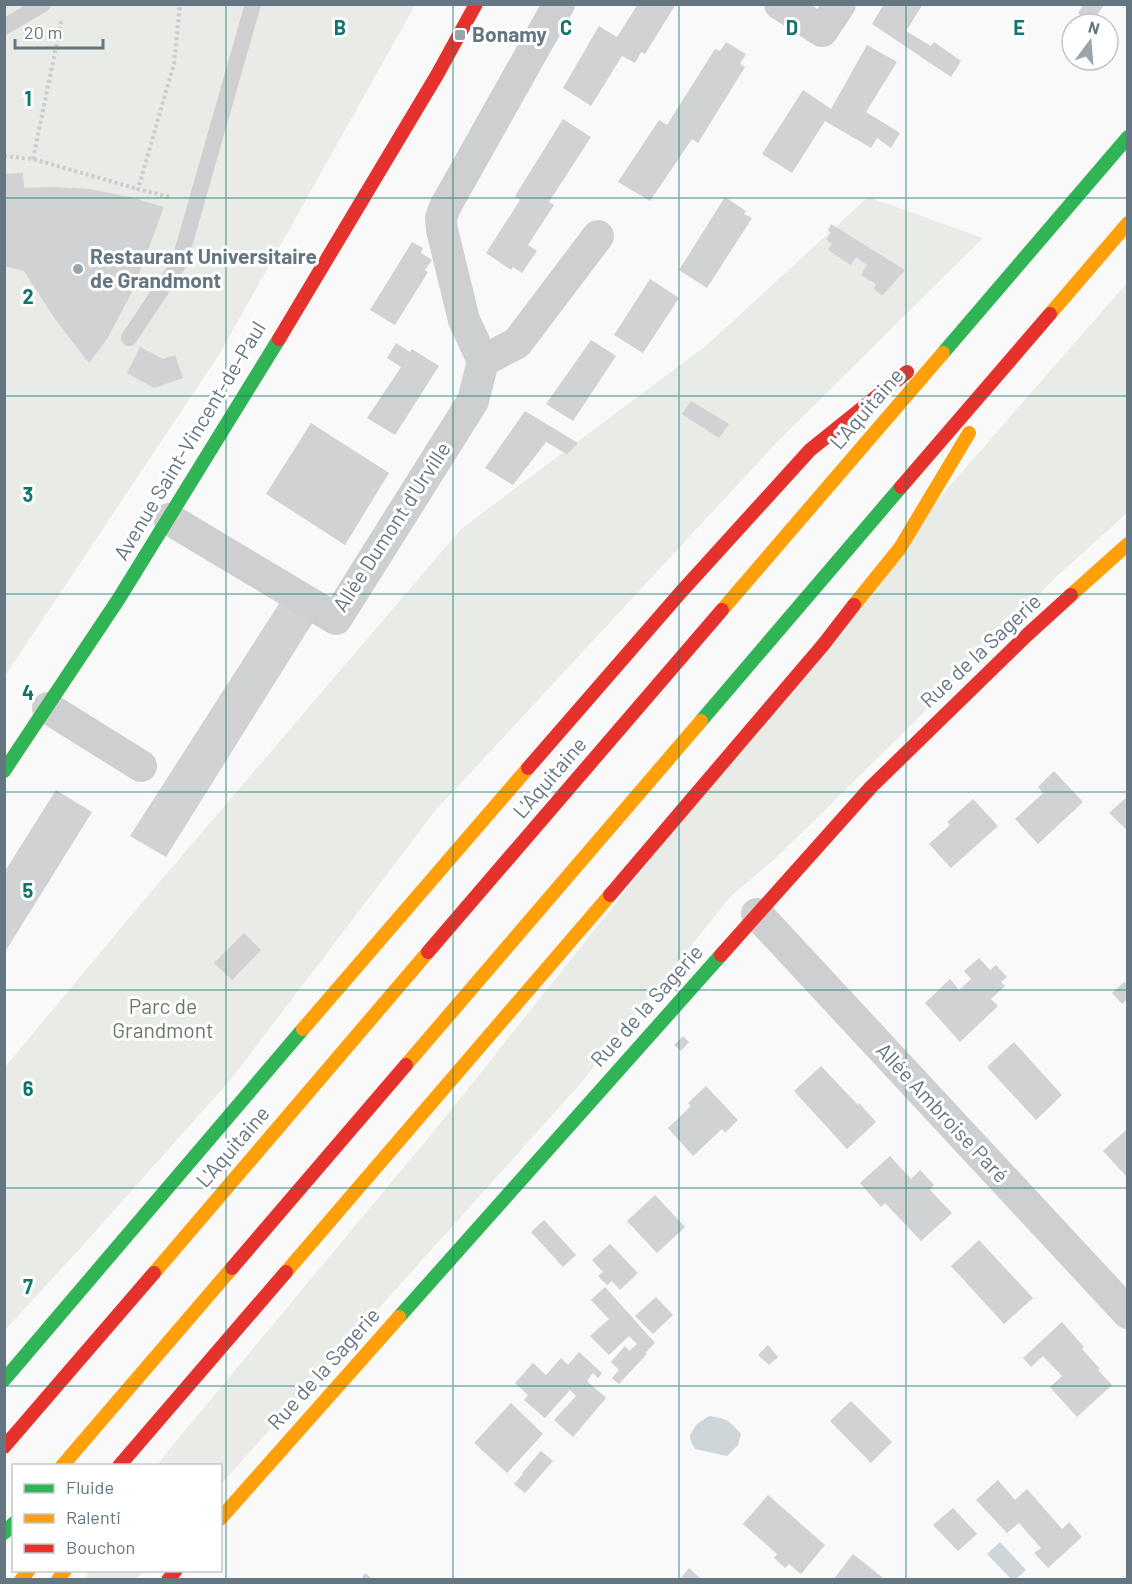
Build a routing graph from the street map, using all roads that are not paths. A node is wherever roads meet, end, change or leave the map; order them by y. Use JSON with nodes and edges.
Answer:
{"nodes":[{"id":1,"x":43,"y":4,"type":"edge"},
{"id":2,"x":253,"y":4,"type":"edge"},
{"id":3,"x":476,"y":4,"type":"edge"},
{"id":4,"x":559,"y":4,"type":"edge"},
{"id":5,"x":780,"y":4,"type":"edge"},
{"id":6,"x":840,"y":4,"type":"edge"},
{"id":7,"x":4,"y":27,"type":"edge"},
{"id":8,"x":1128,"y":136,"type":"edge"},
{"id":9,"x":1128,"y":223,"type":"edge"},
{"id":10,"x":598,"y":236,"type":"dead end"},
{"id":11,"x":971,"y":320,"type":"junction"},
{"id":12,"x":129,"y":338,"type":"dead end"},
{"id":13,"x":1017,"y":352,"type":"junction"},
{"id":14,"x":483,"y":361,"type":"junction"},
{"id":15,"x":169,"y":519,"type":"junction"},
{"id":16,"x":1128,"y":544,"type":"edge"},
{"id":17,"x":48,"y":708,"type":"junction"},
{"id":18,"x":141,"y":766,"type":"dead end"},
{"id":19,"x":4,"y":771,"type":"edge"},
{"id":20,"x":757,"y":914,"type":"junction"},
{"id":21,"x":1128,"y":1313,"type":"edge"},
{"id":22,"x":43,"y":1334,"type":"junction"},
{"id":23,"x":224,"y":1342,"type":"junction"},
{"id":24,"x":4,"y":1368,"type":"edge"},
{"id":25,"x":4,"y":1380,"type":"edge"},
{"id":26,"x":162,"y":1437,"type":"dead end"},
{"id":27,"x":4,"y":1447,"type":"edge"},
{"id":28,"x":64,"y":1464,"type":"edge"},
{"id":29,"x":120,"y":1464,"type":"edge"},
{"id":30,"x":222,"y":1517,"type":"edge"}],
"edges":[{"from":1,"to":7,"type":"lane"},
{"from":2,"to":12,"type":"lane"},
{"from":3,"to":15,"type":"main road","name":"Avenue Saint-Vincent-de-Paul"},
{"from":4,"to":14,"type":"street"},
{"from":5,"to":6,"type":"street"},
{"from":8,"to":11,"type":"main road","name":"L'Aquitaine"},
{"from":9,"to":13,"type":"main road"},
{"from":10,"to":14,"type":"street"},
{"from":11,"to":22,"type":"main road"},
{"from":11,"to":27,"type":"main road","name":"L'Aquitaine"},
{"from":13,"to":23,"type":"main road"},
{"from":13,"to":28,"type":"main road"},
{"from":14,"to":15,"type":"street","name":"Allée Dumont d'Urville"},
{"from":15,"to":17,"type":"main road","name":"Avenue Saint-Vincent-de-Paul"},
{"from":16,"to":20,"type":"main road","name":"Rue de la Sagerie"},
{"from":17,"to":18,"type":"street"},
{"from":17,"to":19,"type":"main road","name":"Avenue Saint-Vincent-de-Paul"},
{"from":20,"to":21,"type":"street","name":"Allée Ambroise Paré"},
{"from":20,"to":30,"type":"main road","name":"Rue de la Sagerie"},
{"from":22,"to":24,"type":"main road"},
{"from":22,"to":25,"type":"main road"},
{"from":23,"to":26,"type":"main road"},
{"from":23,"to":29,"type":"main road"}]}
